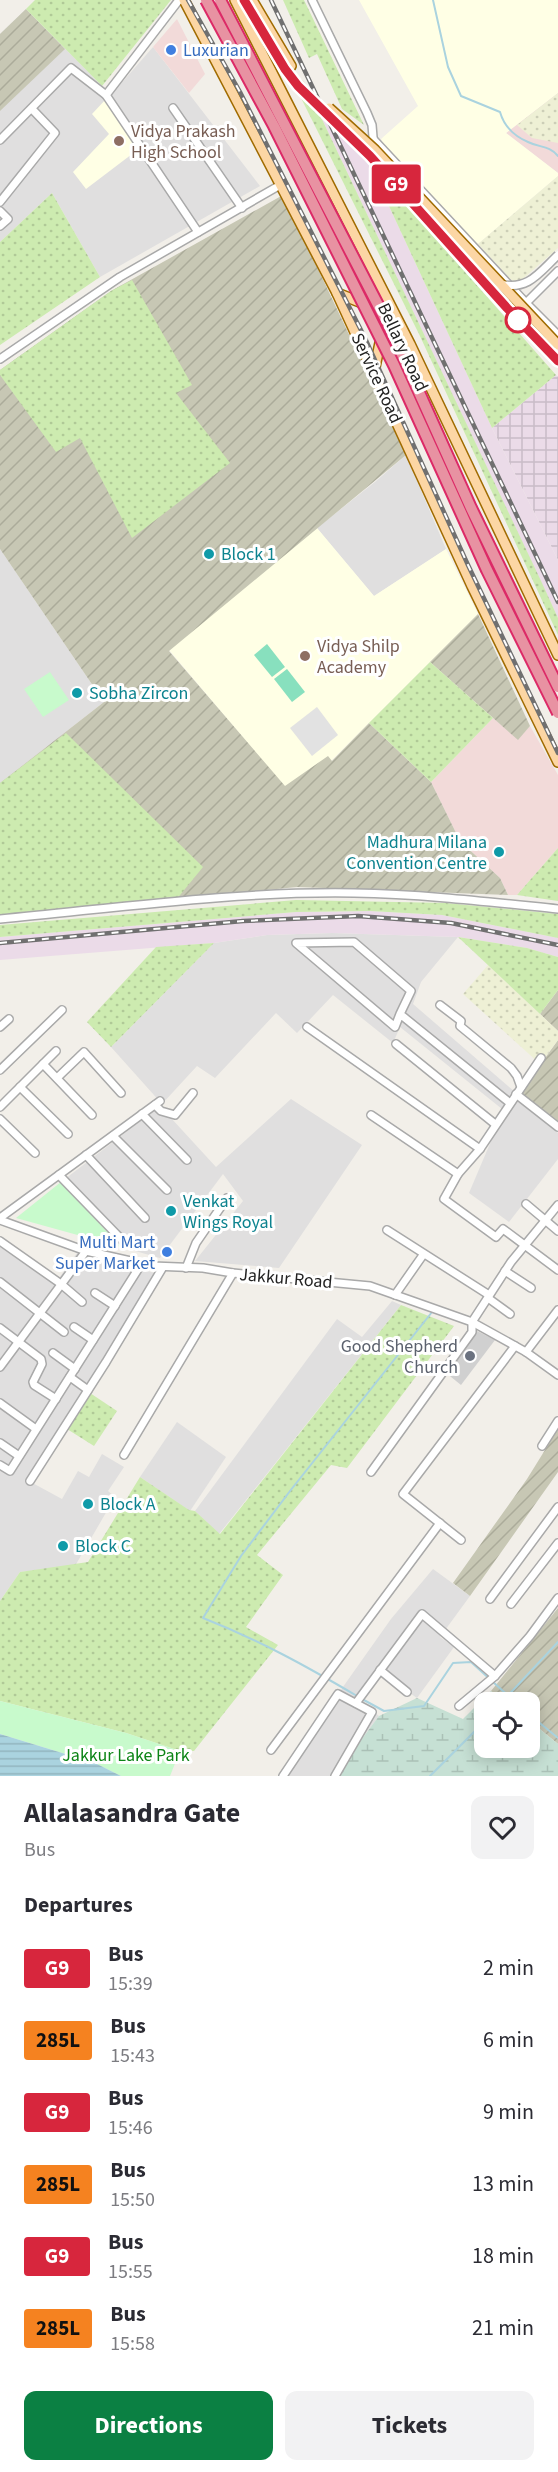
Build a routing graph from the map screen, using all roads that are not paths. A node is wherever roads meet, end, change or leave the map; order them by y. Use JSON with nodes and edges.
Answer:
{"nodes":[{"id":1,"x":179,"y":0,"type":"edge"},
{"id":2,"x":184,"y":0,"type":"edge"},
{"id":3,"x":206,"y":0,"type":"edge"},
{"id":4,"x":220,"y":0,"type":"edge"},
{"id":5,"x":236,"y":0,"type":"edge"},
{"id":6,"x":244,"y":0,"type":"edge"},
{"id":7,"x":252,"y":0,"type":"edge"},
{"id":8,"x":312,"y":0,"type":"edge"},
{"id":9,"x":288,"y":68,"type":"junction"},
{"id":10,"x":106,"y":95,"type":"junction"},
{"id":11,"x":173,"y":108,"type":"dead end"},
{"id":12,"x":32,"y":109,"type":"junction"},
{"id":13,"x":373,"y":139,"type":"junction"},
{"id":14,"x":0,"y":140,"type":"edge"},
{"id":15,"x":282,"y":184,"type":"junction"},
{"id":16,"x":0,"y":202,"type":"edge"},
{"id":17,"x":242,"y":208,"type":"junction"},
{"id":18,"x":0,"y":211,"type":"edge"},
{"id":19,"x":0,"y":226,"type":"edge"},
{"id":20,"x":198,"y":232,"type":"junction"},
{"id":21,"x":558,"y":255,"type":"edge"},
{"id":22,"x":558,"y":271,"type":"edge"},
{"id":23,"x":374,"y":274,"type":"junction"},
{"id":24,"x":500,"y":284,"type":"junction"},
{"id":25,"x":337,"y":293,"type":"junction"},
{"id":26,"x":526,"y":303,"type":"junction"},
{"id":27,"x":511,"y":317,"type":"junction"},
{"id":28,"x":558,"y":335,"type":"edge"},
{"id":29,"x":410,"y":344,"type":"junction"},
{"id":30,"x":558,"y":345,"type":"edge"},
{"id":31,"x":0,"y":359,"type":"edge"},
{"id":32,"x":558,"y":361,"type":"edge"},
{"id":33,"x":558,"y":367,"type":"edge"},
{"id":34,"x":374,"y":372,"type":"junction"},
{"id":35,"x":558,"y":655,"type":"edge"},
{"id":36,"x":558,"y":687,"type":"edge"},
{"id":37,"x":558,"y":713,"type":"edge"},
{"id":38,"x":558,"y":762,"type":"edge"},
{"id":39,"x":558,"y":909,"type":"edge"},
{"id":40,"x":0,"y":920,"type":"edge"},
{"id":41,"x":440,"y":1005,"type":"dead end"},
{"id":42,"x":62,"y":1010,"type":"dead end"},
{"id":43,"x":400,"y":1014,"type":"junction"},
{"id":44,"x":9,"y":1019,"type":"dead end"},
{"id":45,"x":0,"y":1027,"type":"edge"},
{"id":46,"x":307,"y":1027,"type":"dead end"},
{"id":47,"x":396,"y":1044,"type":"dead end"},
{"id":48,"x":56,"y":1051,"type":"dead end"},
{"id":49,"x":542,"y":1058,"type":"dead end"},
{"id":50,"x":43,"y":1064,"type":"junction"},
{"id":51,"x":0,"y":1070,"type":"edge"},
{"id":52,"x":57,"y":1078,"type":"junction"},
{"id":53,"x":20,"y":1087,"type":"junction"},
{"id":54,"x":521,"y":1087,"type":"junction"},
{"id":55,"x":121,"y":1093,"type":"dead end"},
{"id":56,"x":193,"y":1093,"type":"dead end"},
{"id":57,"x":516,"y":1094,"type":"junction"},
{"id":58,"x":510,"y":1103,"type":"junction"},
{"id":59,"x":0,"y":1107,"type":"edge"},
{"id":60,"x":92,"y":1114,"type":"dead end"},
{"id":61,"x":142,"y":1114,"type":"junction"},
{"id":62,"x":371,"y":1115,"type":"dead end"},
{"id":63,"x":0,"y":1119,"type":"edge"},
{"id":64,"x":495,"y":1124,"type":"junction"},
{"id":65,"x":558,"y":1126,"type":"edge"},
{"id":66,"x":68,"y":1134,"type":"dead end"},
{"id":67,"x":113,"y":1136,"type":"junction"},
{"id":68,"x":480,"y":1149,"type":"junction"},
{"id":69,"x":35,"y":1153,"type":"dead end"},
{"id":70,"x":86,"y":1155,"type":"junction"},
{"id":71,"x":187,"y":1160,"type":"dead end"},
{"id":72,"x":458,"y":1174,"type":"junction"},
{"id":73,"x":59,"y":1175,"type":"junction"},
{"id":74,"x":167,"y":1190,"type":"dead end"},
{"id":75,"x":227,"y":1198,"type":"dead end"},
{"id":76,"x":526,"y":1204,"type":"dead end"},
{"id":77,"x":558,"y":1205,"type":"edge"},
{"id":78,"x":145,"y":1218,"type":"dead end"},
{"id":79,"x":0,"y":1219,"type":"edge"},
{"id":80,"x":545,"y":1221,"type":"junction"},
{"id":81,"x":387,"y":1230,"type":"dead end"},
{"id":82,"x":558,"y":1231,"type":"edge"},
{"id":83,"x":0,"y":1241,"type":"edge"},
{"id":84,"x":123,"y":1241,"type":"dead end"},
{"id":85,"x":525,"y":1245,"type":"junction"},
{"id":86,"x":86,"y":1251,"type":"junction"},
{"id":87,"x":423,"y":1255,"type":"junction"},
{"id":88,"x":142,"y":1263,"type":"junction"},
{"id":89,"x":163,"y":1267,"type":"junction"},
{"id":90,"x":186,"y":1268,"type":"junction"},
{"id":91,"x":558,"y":1270,"type":"edge"},
{"id":92,"x":505,"y":1271,"type":"junction"},
{"id":93,"x":233,"y":1273,"type":"junction"},
{"id":94,"x":0,"y":1282,"type":"edge"},
{"id":95,"x":61,"y":1284,"type":"junction"},
{"id":96,"x":531,"y":1288,"type":"dead end"},
{"id":97,"x":95,"y":1293,"type":"dead end"},
{"id":98,"x":395,"y":1295,"type":"junction"},
{"id":99,"x":489,"y":1297,"type":"junction"},
{"id":100,"x":82,"y":1302,"type":"dead end"},
{"id":101,"x":114,"y":1306,"type":"junction"},
{"id":102,"x":558,"y":1310,"type":"edge"},
{"id":103,"x":40,"y":1312,"type":"junction"},
{"id":104,"x":510,"y":1314,"type":"dead end"},
{"id":105,"x":472,"y":1322,"type":"junction"},
{"id":106,"x":74,"y":1327,"type":"dead end"},
{"id":107,"x":0,"y":1328,"type":"edge"},
{"id":108,"x":64,"y":1332,"type":"dead end"},
{"id":109,"x":93,"y":1340,"type":"junction"},
{"id":110,"x":19,"y":1341,"type":"junction"},
{"id":111,"x":515,"y":1346,"type":"junction"},
{"id":112,"x":526,"y":1352,"type":"junction"},
{"id":113,"x":53,"y":1353,"type":"dead end"},
{"id":114,"x":0,"y":1367,"type":"edge"},
{"id":115,"x":75,"y":1369,"type":"junction"},
{"id":116,"x":558,"y":1375,"type":"edge"},
{"id":117,"x":70,"y":1377,"type":"junction"},
{"id":118,"x":88,"y":1390,"type":"junction"},
{"id":119,"x":56,"y":1399,"type":"junction"},
{"id":120,"x":0,"y":1403,"type":"edge"},
{"id":121,"x":558,"y":1421,"type":"edge"},
{"id":122,"x":36,"y":1429,"type":"junction"},
{"id":123,"x":0,"y":1443,"type":"edge"},
{"id":124,"x":542,"y":1446,"type":"dead end"},
{"id":125,"x":124,"y":1455,"type":"dead end"},
{"id":126,"x":19,"y":1456,"type":"junction"},
{"id":127,"x":0,"y":1465,"type":"edge"},
{"id":128,"x":371,"y":1472,"type":"dead end"},
{"id":129,"x":30,"y":1481,"type":"dead end"},
{"id":130,"x":558,"y":1507,"type":"edge"},
{"id":131,"x":440,"y":1523,"type":"junction"},
{"id":132,"x":461,"y":1540,"type":"dead end"},
{"id":133,"x":558,"y":1543,"type":"edge"},
{"id":134,"x":558,"y":1598,"type":"edge"},
{"id":135,"x":490,"y":1599,"type":"dead end"},
{"id":136,"x":511,"y":1604,"type":"dead end"},
{"id":137,"x":380,"y":1670,"type":"junction"},
{"id":138,"x":495,"y":1676,"type":"junction"},
{"id":139,"x":407,"y":1692,"type":"dead end"},
{"id":140,"x":356,"y":1702,"type":"junction"},
{"id":141,"x":459,"y":1706,"type":"dead end"},
{"id":142,"x":271,"y":1750,"type":"dead end"},
{"id":143,"x":283,"y":1776,"type":"edge"},
{"id":144,"x":335,"y":1776,"type":"edge"}],
"edges":[{"from":1,"to":10,"type":"street"},
{"from":2,"to":15,"type":"main road","name":"Service Road"},
{"from":3,"to":37,"type":"highway","name":"Bellary Road","bridge":true},
{"from":4,"to":36,"type":"highway","name":"Bellary Road","bridge":true},
{"from":5,"to":23,"type":"main road"},
{"from":6,"to":9,"type":"main road"},
{"from":7,"to":9,"type":"main road"},
{"from":8,"to":13,"type":"street"},
{"from":9,"to":24,"type":"main road","bridge":true},
{"from":9,"to":32,"type":"main road","bridge":true},
{"from":10,"to":12,"type":"street"},
{"from":10,"to":20,"type":"street"},
{"from":11,"to":17,"type":"street"},
{"from":12,"to":14,"type":"street"},
{"from":12,"to":16,"type":"street"},
{"from":13,"to":26,"type":"street"},
{"from":13,"to":27,"type":"street"},
{"from":15,"to":17,"type":"street"},
{"from":15,"to":25,"type":"main road","name":"Service Road"},
{"from":17,"to":20,"type":"street"},
{"from":18,"to":19,"type":"street"},
{"from":20,"to":31,"type":"street"},
{"from":21,"to":24,"type":"street","bridge":true},
{"from":22,"to":26,"type":"street"},
{"from":23,"to":25,"type":"main road"},
{"from":23,"to":29,"type":"main road"},
{"from":24,"to":30,"type":"main road","bridge":true},
{"from":25,"to":34,"type":"main road","name":"Service Road"},
{"from":26,"to":27,"type":"street"},
{"from":26,"to":28,"type":"street"},
{"from":27,"to":33,"type":"street"},
{"from":29,"to":34,"type":"main road"},
{"from":29,"to":35,"type":"main road"},
{"from":34,"to":38,"type":"main road","name":"Service Road"},
{"from":39,"to":40,"type":"street"},
{"from":41,"to":54,"type":"street"},
{"from":42,"to":51,"type":"street"},
{"from":43,"to":43,"type":"street"},
{"from":43,"to":58,"type":"street"},
{"from":44,"to":45,"type":"street"},
{"from":46,"to":68,"type":"street"},
{"from":47,"to":64,"type":"street"},
{"from":48,"to":50,"type":"street"},
{"from":49,"to":54,"type":"street"},
{"from":50,"to":52,"type":"street"},
{"from":50,"to":53,"type":"street"},
{"from":52,"to":55,"type":"street"},
{"from":52,"to":60,"type":"street"},
{"from":53,"to":59,"type":"street"},
{"from":53,"to":66,"type":"street"},
{"from":54,"to":57,"type":"street"},
{"from":56,"to":61,"type":"street"},
{"from":57,"to":58,"type":"street"},
{"from":57,"to":65,"type":"street"},
{"from":58,"to":64,"type":"street"},
{"from":61,"to":67,"type":"street"},
{"from":61,"to":71,"type":"street"},
{"from":62,"to":72,"type":"street"},
{"from":63,"to":69,"type":"street"},
{"from":64,"to":68,"type":"street"},
{"from":67,"to":70,"type":"street"},
{"from":67,"to":74,"type":"street"},
{"from":68,"to":72,"type":"street"},
{"from":70,"to":73,"type":"street"},
{"from":70,"to":78,"type":"street"},
{"from":72,"to":85,"type":"street"},
{"from":73,"to":79,"type":"street"},
{"from":73,"to":84,"type":"street"},
{"from":75,"to":90,"type":"street"},
{"from":76,"to":80,"type":"street"},
{"from":77,"to":80,"type":"street"},
{"from":79,"to":86,"type":"street","name":"Jakkur Road"},
{"from":80,"to":82,"type":"street"},
{"from":80,"to":85,"type":"street"},
{"from":81,"to":87,"type":"street"},
{"from":83,"to":95,"type":"street"},
{"from":85,"to":91,"type":"street"},
{"from":85,"to":92,"type":"street"},
{"from":86,"to":88,"type":"street","name":"Jakkur Road"},
{"from":86,"to":95,"type":"street"},
{"from":87,"to":98,"type":"street"},
{"from":87,"to":99,"type":"street"},
{"from":88,"to":89,"type":"street","name":"Jakkur Road"},
{"from":88,"to":101,"type":"street"},
{"from":89,"to":90,"type":"street","name":"Jakkur Road"},
{"from":89,"to":118,"type":"street"},
{"from":90,"to":93,"type":"street","name":"Jakkur Road"},
{"from":92,"to":96,"type":"street"},
{"from":92,"to":99,"type":"street"},
{"from":93,"to":98,"type":"street","name":"Jakkur Road"},
{"from":93,"to":125,"type":"street"},
{"from":94,"to":103,"type":"street"},
{"from":95,"to":100,"type":"street"},
{"from":95,"to":103,"type":"street"},
{"from":97,"to":101,"type":"street"},
{"from":98,"to":105,"type":"street","name":"Jakkur Road"},
{"from":99,"to":104,"type":"street"},
{"from":99,"to":105,"type":"street"},
{"from":101,"to":109,"type":"street"},
{"from":102,"to":112,"type":"street"},
{"from":103,"to":108,"type":"street"},
{"from":103,"to":110,"type":"street"},
{"from":105,"to":111,"type":"street","name":"Jakkur Road"},
{"from":105,"to":128,"type":"street"},
{"from":106,"to":109,"type":"street"},
{"from":107,"to":110,"type":"street"},
{"from":109,"to":115,"type":"street"},
{"from":110,"to":114,"type":"street"},
{"from":110,"to":119,"type":"street"},
{"from":111,"to":112,"type":"street","name":"Jakkur Road"},
{"from":111,"to":131,"type":"street"},
{"from":112,"to":116,"type":"street","name":"Jakkur Road"},
{"from":113,"to":115,"type":"street"},
{"from":115,"to":117,"type":"street"},
{"from":117,"to":118,"type":"street"},
{"from":117,"to":119,"type":"street"},
{"from":118,"to":129,"type":"street"},
{"from":119,"to":122,"type":"street"},
{"from":120,"to":122,"type":"street"},
{"from":121,"to":124,"type":"street"},
{"from":122,"to":126,"type":"street"},
{"from":123,"to":126,"type":"street"},
{"from":126,"to":127,"type":"street"},
{"from":130,"to":135,"type":"street"},
{"from":131,"to":132,"type":"street"},
{"from":131,"to":142,"type":"street"},
{"from":133,"to":136,"type":"street"},
{"from":134,"to":138,"type":"street"},
{"from":137,"to":138,"type":"street"},
{"from":137,"to":139,"type":"street"},
{"from":137,"to":140,"type":"street"},
{"from":138,"to":141,"type":"street"},
{"from":140,"to":143,"type":"street"},
{"from":140,"to":144,"type":"street"}]}
